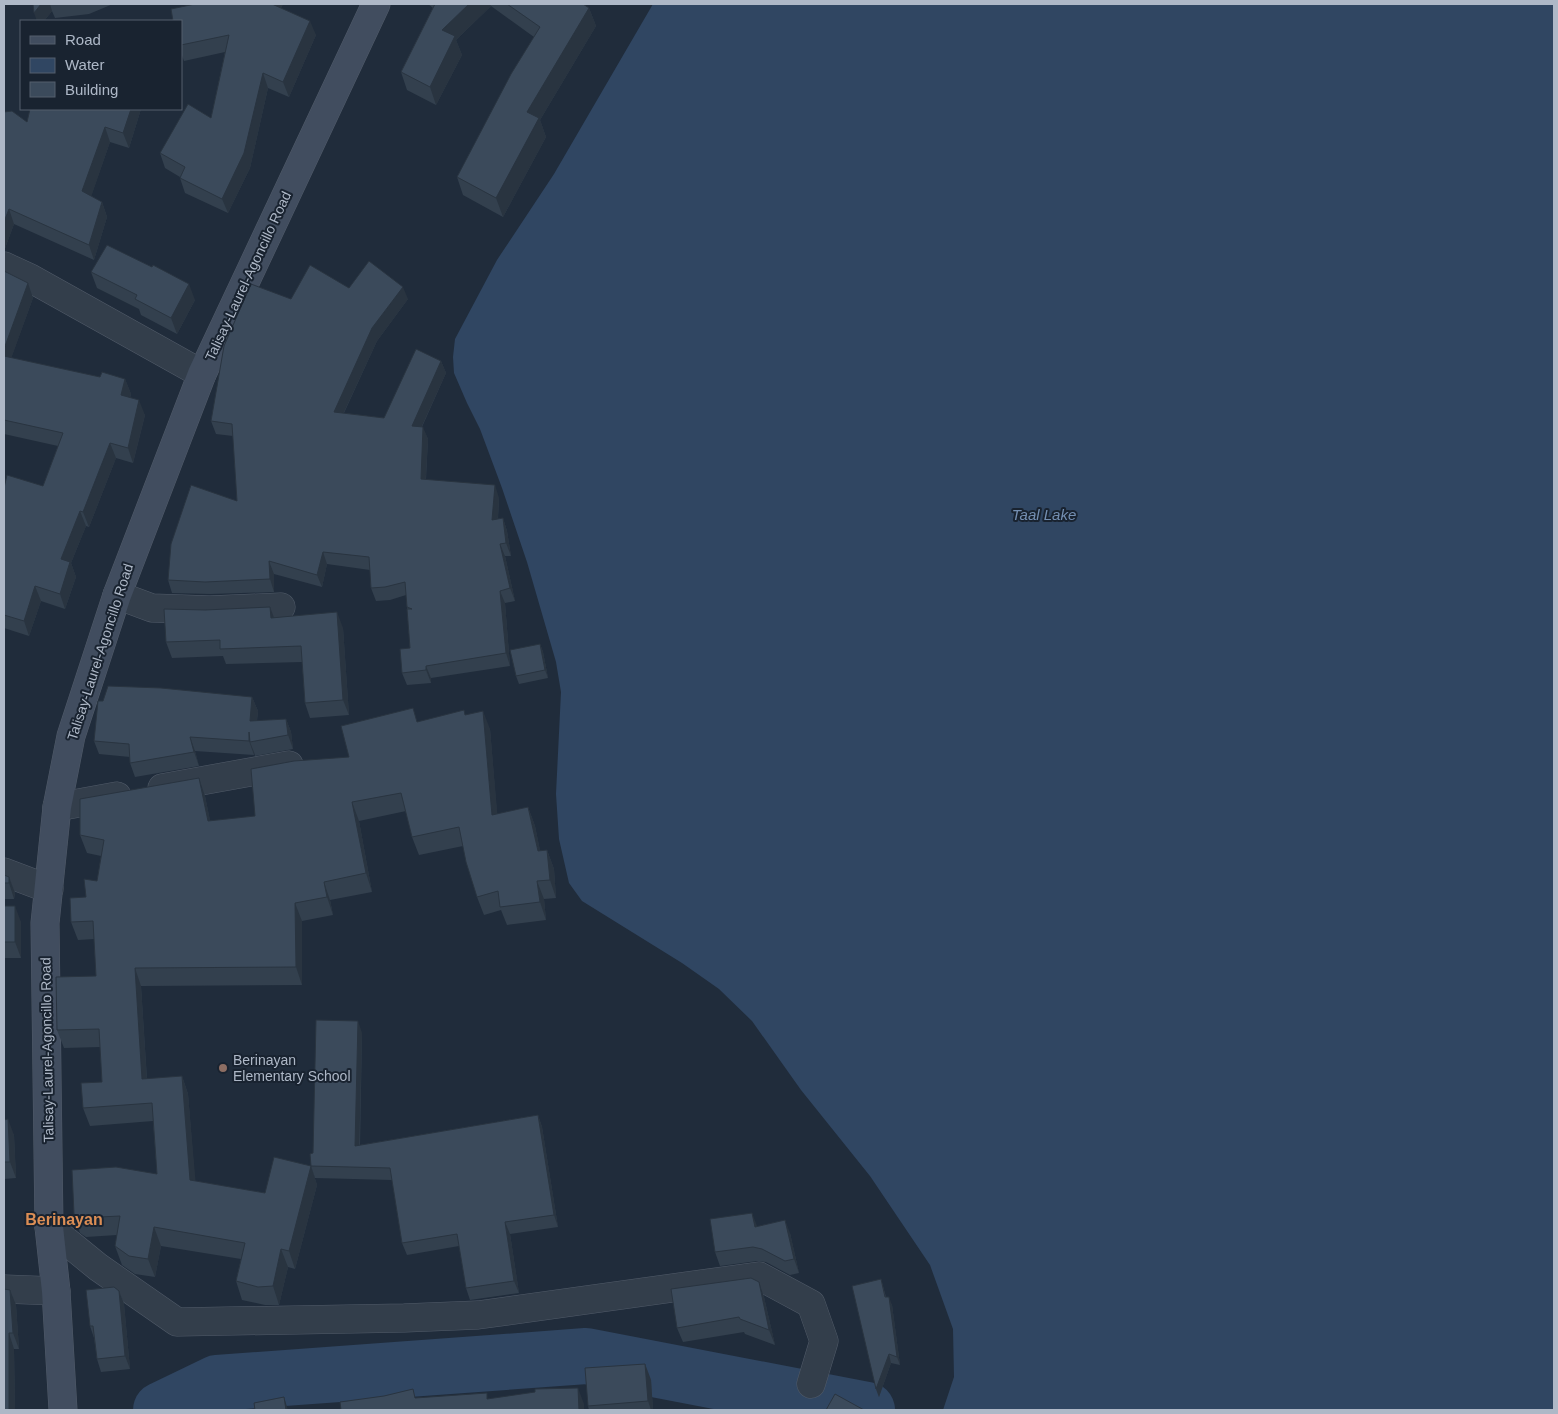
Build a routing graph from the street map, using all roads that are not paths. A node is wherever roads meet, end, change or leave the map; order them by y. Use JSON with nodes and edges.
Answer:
{"nodes":[{"id":1,"x":376,"y":4,"type":"edge"},
{"id":2,"x":4,"y":266,"type":"edge"},
{"id":3,"x":202,"y":374,"type":"junction"},
{"id":4,"x":117,"y":595,"type":"junction"},
{"id":5,"x":281,"y":607,"type":"dead end"},
{"id":6,"x":314,"y":761,"type":"edge"},
{"id":7,"x":57,"y":807,"type":"junction"},
{"id":8,"x":4,"y":872,"type":"edge"},
{"id":9,"x":49,"y":889,"type":"junction"},
{"id":10,"x":49,"y":1228,"type":"junction"},
{"id":11,"x":4,"y":1289,"type":"edge"},
{"id":12,"x":56,"y":1292,"type":"junction"},
{"id":13,"x":811,"y":1384,"type":"dead end"},
{"id":14,"x":63,"y":1410,"type":"edge"}],
"edges":[{"from":1,"to":3,"type":"main road","name":"Talisay-Laurel-Agoncillo Road"},
{"from":2,"to":3,"type":"street"},
{"from":3,"to":4,"type":"main road","name":"Talisay-Laurel-Agoncillo Road"},
{"from":4,"to":5,"type":"street"},
{"from":4,"to":7,"type":"main road","name":"Talisay-Laurel-Agoncillo Road"},
{"from":6,"to":7,"type":"street"},
{"from":7,"to":9,"type":"main road","name":"Talisay-Laurel-Agoncillo Road"},
{"from":8,"to":9,"type":"street"},
{"from":9,"to":10,"type":"main road","name":"Talisay-Laurel-Agoncillo Road"},
{"from":10,"to":12,"type":"main road","name":"Talisay-Laurel-Agoncillo Road"},
{"from":10,"to":13,"type":"street"},
{"from":11,"to":12,"type":"street"},
{"from":12,"to":14,"type":"main road","name":"Talisay-Laurel-Agoncillo Road"}]}
